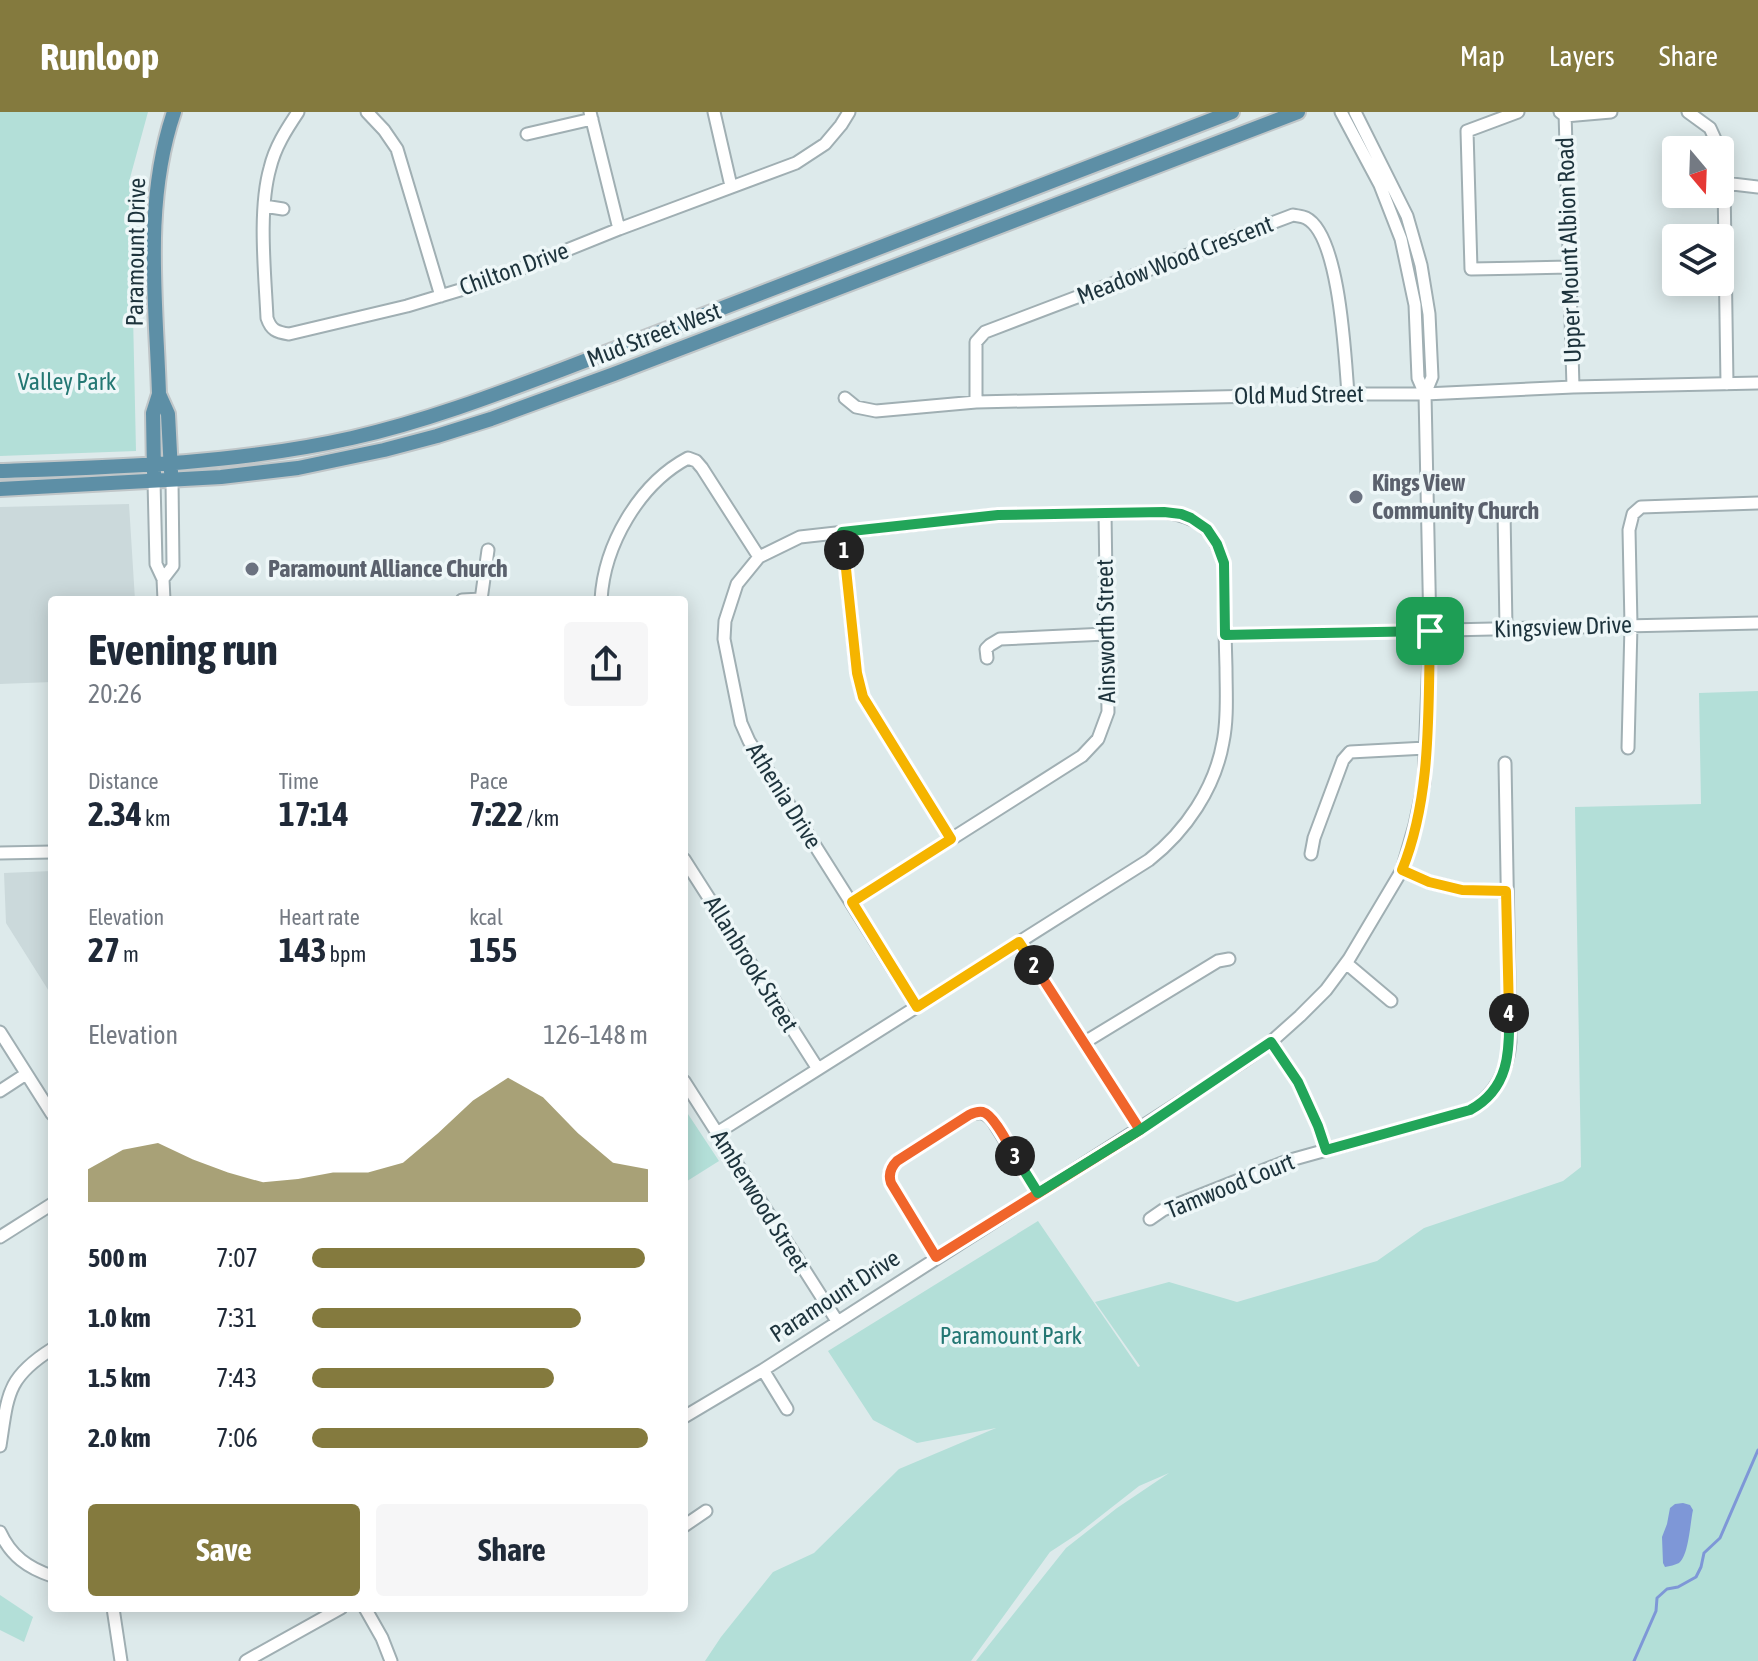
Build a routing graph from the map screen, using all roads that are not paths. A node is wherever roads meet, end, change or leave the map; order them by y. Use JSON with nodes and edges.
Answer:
{"nodes":[{"id":1,"x":174,"y":112,"type":"edge"},
{"id":2,"x":298,"y":112,"type":"edge"},
{"id":3,"x":714,"y":112,"type":"edge"},
{"id":4,"x":849,"y":112,"type":"edge"},
{"id":5,"x":1232,"y":112,"type":"edge"},
{"id":6,"x":1298,"y":112,"type":"edge"},
{"id":7,"x":1341,"y":112,"type":"edge"},
{"id":8,"x":1355,"y":112,"type":"edge"},
{"id":9,"x":1518,"y":112,"type":"edge"},
{"id":10,"x":1611,"y":112,"type":"edge"},
{"id":11,"x":1688,"y":112,"type":"edge"},
{"id":12,"x":369,"y":113,"type":"edge"},
{"id":13,"x":1563,"y":113,"type":"edge"},
{"id":14,"x":591,"y":116,"type":"edge"},
{"id":15,"x":527,"y":134,"type":"dead end"},
{"id":16,"x":1713,"y":136,"type":"edge"},
{"id":17,"x":1734,"y":184,"type":"edge"},
{"id":18,"x":731,"y":186,"type":"junction"},
{"id":19,"x":1758,"y":187,"type":"edge"},
{"id":20,"x":264,"y":206,"type":"junction"},
{"id":21,"x":1724,"y":208,"type":"edge"},
{"id":22,"x":283,"y":209,"type":"dead end"},
{"id":23,"x":619,"y":229,"type":"junction"},
{"id":24,"x":1569,"y":267,"type":"junction"},
{"id":25,"x":441,"y":296,"type":"junction"},
{"id":26,"x":1758,"y":383,"type":"edge"},
{"id":27,"x":1727,"y":384,"type":"junction"},
{"id":28,"x":1573,"y":387,"type":"junction"},
{"id":29,"x":159,"y":394,"type":"junction"},
{"id":30,"x":1348,"y":394,"type":"junction"},
{"id":31,"x":1425,"y":394,"type":"junction"},
{"id":32,"x":845,"y":398,"type":"dead end"},
{"id":33,"x":976,"y":402,"type":"junction"},
{"id":34,"x":171,"y":463,"type":"junction"},
{"id":35,"x":154,"y":465,"type":"junction"},
{"id":36,"x":0,"y":471,"type":"edge"},
{"id":37,"x":172,"y":480,"type":"junction"},
{"id":38,"x":154,"y":481,"type":"junction"},
{"id":39,"x":0,"y":489,"type":"edge"},
{"id":40,"x":1758,"y":503,"type":"edge"},
{"id":41,"x":1504,"y":511,"type":"dead end"},
{"id":42,"x":1105,"y":513,"type":"junction"},
{"id":43,"x":842,"y":532,"type":"junction"},
{"id":44,"x":488,"y":550,"type":"dead end"},
{"id":45,"x":759,"y":557,"type":"junction"},
{"id":46,"x":163,"y":579,"type":"junction"},
{"id":47,"x":164,"y":596,"type":"edge"},
{"id":48,"x":482,"y":596,"type":"edge"},
{"id":49,"x":602,"y":596,"type":"edge"},
{"id":50,"x":1758,"y":623,"type":"edge"},
{"id":51,"x":1631,"y":625,"type":"junction"},
{"id":52,"x":1506,"y":628,"type":"junction"},
{"id":53,"x":1430,"y":631,"type":"junction"},
{"id":54,"x":1106,"y":634,"type":"junction"},
{"id":55,"x":1225,"y":635,"type":"junction"},
{"id":56,"x":987,"y":658,"type":"dead end"},
{"id":57,"x":1426,"y":748,"type":"junction"},
{"id":58,"x":1628,"y":748,"type":"dead end"},
{"id":59,"x":1505,"y":763,"type":"dead end"},
{"id":60,"x":951,"y":839,"type":"junction"},
{"id":61,"x":48,"y":852,"type":"edge"},
{"id":62,"x":0,"y":853,"type":"edge"},
{"id":63,"x":1311,"y":854,"type":"dead end"},
{"id":64,"x":688,"y":865,"type":"edge"},
{"id":65,"x":1402,"y":870,"type":"junction"},
{"id":66,"x":1506,"y":891,"type":"junction"},
{"id":67,"x":852,"y":902,"type":"junction"},
{"id":68,"x":1019,"y":942,"type":"junction"},
{"id":69,"x":1229,"y":959,"type":"dead end"},
{"id":70,"x":1346,"y":963,"type":"junction"},
{"id":71,"x":1391,"y":1001,"type":"dead end"},
{"id":72,"x":917,"y":1007,"type":"junction"},
{"id":73,"x":0,"y":1032,"type":"edge"},
{"id":74,"x":1085,"y":1042,"type":"junction"},
{"id":75,"x":1271,"y":1042,"type":"junction"},
{"id":76,"x":818,"y":1069,"type":"junction"},
{"id":77,"x":26,"y":1074,"type":"junction"},
{"id":78,"x":688,"y":1087,"type":"edge"},
{"id":79,"x":0,"y":1091,"type":"edge"},
{"id":80,"x":48,"y":1108,"type":"edge"},
{"id":81,"x":1140,"y":1130,"type":"junction"},
{"id":82,"x":717,"y":1133,"type":"junction"},
{"id":83,"x":1326,"y":1150,"type":"junction"},
{"id":84,"x":1038,"y":1193,"type":"junction"},
{"id":85,"x":48,"y":1207,"type":"edge"},
{"id":86,"x":1150,"y":1219,"type":"dead end"},
{"id":87,"x":0,"y":1237,"type":"edge"},
{"id":88,"x":936,"y":1257,"type":"junction"},
{"id":89,"x":837,"y":1321,"type":"junction"},
{"id":90,"x":48,"y":1351,"type":"edge"},
{"id":91,"x":763,"y":1370,"type":"junction"},
{"id":92,"x":787,"y":1409,"type":"dead end"},
{"id":93,"x":688,"y":1415,"type":"edge"},
{"id":94,"x":0,"y":1446,"type":"edge"},
{"id":95,"x":706,"y":1511,"type":"dead end"},
{"id":96,"x":688,"y":1523,"type":"edge"},
{"id":97,"x":0,"y":1532,"type":"edge"},
{"id":98,"x":48,"y":1574,"type":"edge"},
{"id":99,"x":114,"y":1612,"type":"edge"},
{"id":100,"x":334,"y":1612,"type":"edge"},
{"id":101,"x":367,"y":1612,"type":"edge"},
{"id":102,"x":121,"y":1661,"type":"edge"},
{"id":103,"x":246,"y":1661,"type":"edge"},
{"id":104,"x":391,"y":1661,"type":"edge"}],
"edges":[{"from":1,"to":29,"type":"main road","name":"Paramount Drive"},
{"from":2,"to":20,"type":"street","name":"Chilton Drive"},
{"from":3,"to":18,"type":"street"},
{"from":4,"to":18,"type":"street","name":"Chilton Drive"},
{"from":5,"to":34,"type":"main road","name":"Mud Street West"},
{"from":6,"to":37,"type":"main road","name":"Mud Street West"},
{"from":7,"to":31,"type":"street"},
{"from":8,"to":31,"type":"street"},
{"from":9,"to":24,"type":"street"},
{"from":10,"to":13,"type":"street"},
{"from":11,"to":16,"type":"street"},
{"from":12,"to":25,"type":"street"},
{"from":13,"to":24,"type":"street","name":"Upper Mount Albion Road"},
{"from":14,"to":15,"type":"street"},
{"from":14,"to":23,"type":"street"},
{"from":17,"to":19,"type":"street"},
{"from":18,"to":23,"type":"street","name":"Chilton Drive"},
{"from":20,"to":22,"type":"street"},
{"from":20,"to":25,"type":"street","name":"Chilton Drive"},
{"from":21,"to":27,"type":"street"},
{"from":23,"to":25,"type":"street","name":"Chilton Drive"},
{"from":24,"to":28,"type":"street","name":"Upper Mount Albion Road"},
{"from":26,"to":27,"type":"street","name":"Old Mud Street"},
{"from":27,"to":28,"type":"street","name":"Old Mud Street"},
{"from":28,"to":31,"type":"street","name":"Old Mud Street"},
{"from":29,"to":34,"type":"main road","name":"Paramount Drive"},
{"from":29,"to":35,"type":"main road","name":"Paramount Drive"},
{"from":30,"to":31,"type":"street","name":"Old Mud Street"},
{"from":30,"to":33,"type":"street","name":"Old Mud Street"},
{"from":30,"to":33,"type":"street","name":"Meadow Wood Crescent"},
{"from":31,"to":53,"type":"street","name":"Paramount Drive"},
{"from":32,"to":33,"type":"street","name":"Old Mud Street"},
{"from":34,"to":35,"type":"main road","name":"Mud Street West"},
{"from":34,"to":37,"type":"main road","name":"Paramount Drive"},
{"from":35,"to":36,"type":"main road","name":"Mud Street West"},
{"from":35,"to":38,"type":"main road","name":"Paramount Drive"},
{"from":37,"to":38,"type":"main road","name":"Mud Street West"},
{"from":37,"to":46,"type":"street","name":"Paramount Drive"},
{"from":38,"to":39,"type":"main road","name":"Mud Street West"},
{"from":38,"to":46,"type":"street","name":"Paramount Drive"},
{"from":40,"to":51,"type":"street"},
{"from":41,"to":52,"type":"street"},
{"from":42,"to":43,"type":"street","name":"Athenia Drive"},
{"from":42,"to":54,"type":"street","name":"Ainsworth Street"},
{"from":42,"to":55,"type":"street","name":"Athenia Drive"},
{"from":43,"to":45,"type":"street","name":"Athenia Drive"},
{"from":43,"to":60,"type":"street"},
{"from":44,"to":48,"type":"street"},
{"from":45,"to":49,"type":"street"},
{"from":45,"to":67,"type":"street","name":"Athenia Drive"},
{"from":46,"to":47,"type":"street","name":"Paramount Drive"},
{"from":50,"to":51,"type":"street","name":"Kingsview Drive"},
{"from":51,"to":52,"type":"street","name":"Kingsview Drive"},
{"from":51,"to":58,"type":"street"},
{"from":52,"to":53,"type":"street","name":"Kingsview Drive"},
{"from":53,"to":55,"type":"street","name":"Kingsview Drive"},
{"from":53,"to":57,"type":"street","name":"Paramount Drive"},
{"from":54,"to":56,"type":"street"},
{"from":54,"to":60,"type":"street","name":"Ainsworth Street"},
{"from":55,"to":68,"type":"street","name":"Athenia Drive"},
{"from":57,"to":63,"type":"street"},
{"from":57,"to":65,"type":"street","name":"Paramount Drive"},
{"from":59,"to":66,"type":"street","name":"Tamwood Court"},
{"from":60,"to":67,"type":"street","name":"Ainsworth Street"},
{"from":61,"to":62,"type":"street"},
{"from":64,"to":76,"type":"street","name":"Allanbrook Street"},
{"from":65,"to":66,"type":"street"},
{"from":65,"to":70,"type":"street","name":"Paramount Drive"},
{"from":66,"to":83,"type":"street","name":"Tamwood Court"},
{"from":67,"to":72,"type":"street","name":"Athenia Drive"},
{"from":68,"to":72,"type":"street","name":"Athenia Drive"},
{"from":68,"to":74,"type":"street"},
{"from":69,"to":74,"type":"street"},
{"from":70,"to":71,"type":"street"},
{"from":70,"to":75,"type":"street","name":"Paramount Drive"},
{"from":72,"to":76,"type":"street","name":"Athenia Drive"},
{"from":73,"to":77,"type":"street"},
{"from":74,"to":81,"type":"street"},
{"from":75,"to":81,"type":"street","name":"Paramount Drive"},
{"from":75,"to":83,"type":"street"},
{"from":76,"to":82,"type":"street","name":"Athenia Drive"},
{"from":77,"to":79,"type":"street"},
{"from":77,"to":80,"type":"street"},
{"from":78,"to":82,"type":"street","name":"Amberwood Street"},
{"from":81,"to":84,"type":"street","name":"Paramount Drive"},
{"from":82,"to":89,"type":"street","name":"Amberwood Street"},
{"from":83,"to":86,"type":"street","name":"Tamwood Court"},
{"from":84,"to":88,"type":"street","name":"Paramount Drive"},
{"from":84,"to":88,"type":"street"},
{"from":85,"to":87,"type":"street"},
{"from":88,"to":89,"type":"street","name":"Paramount Drive"},
{"from":89,"to":91,"type":"street","name":"Paramount Drive"},
{"from":90,"to":94,"type":"street"},
{"from":91,"to":92,"type":"street"},
{"from":91,"to":93,"type":"street","name":"Paramount Drive"},
{"from":95,"to":96,"type":"street"},
{"from":97,"to":98,"type":"street"},
{"from":99,"to":102,"type":"street"},
{"from":100,"to":103,"type":"street"},
{"from":101,"to":104,"type":"street"}]}
